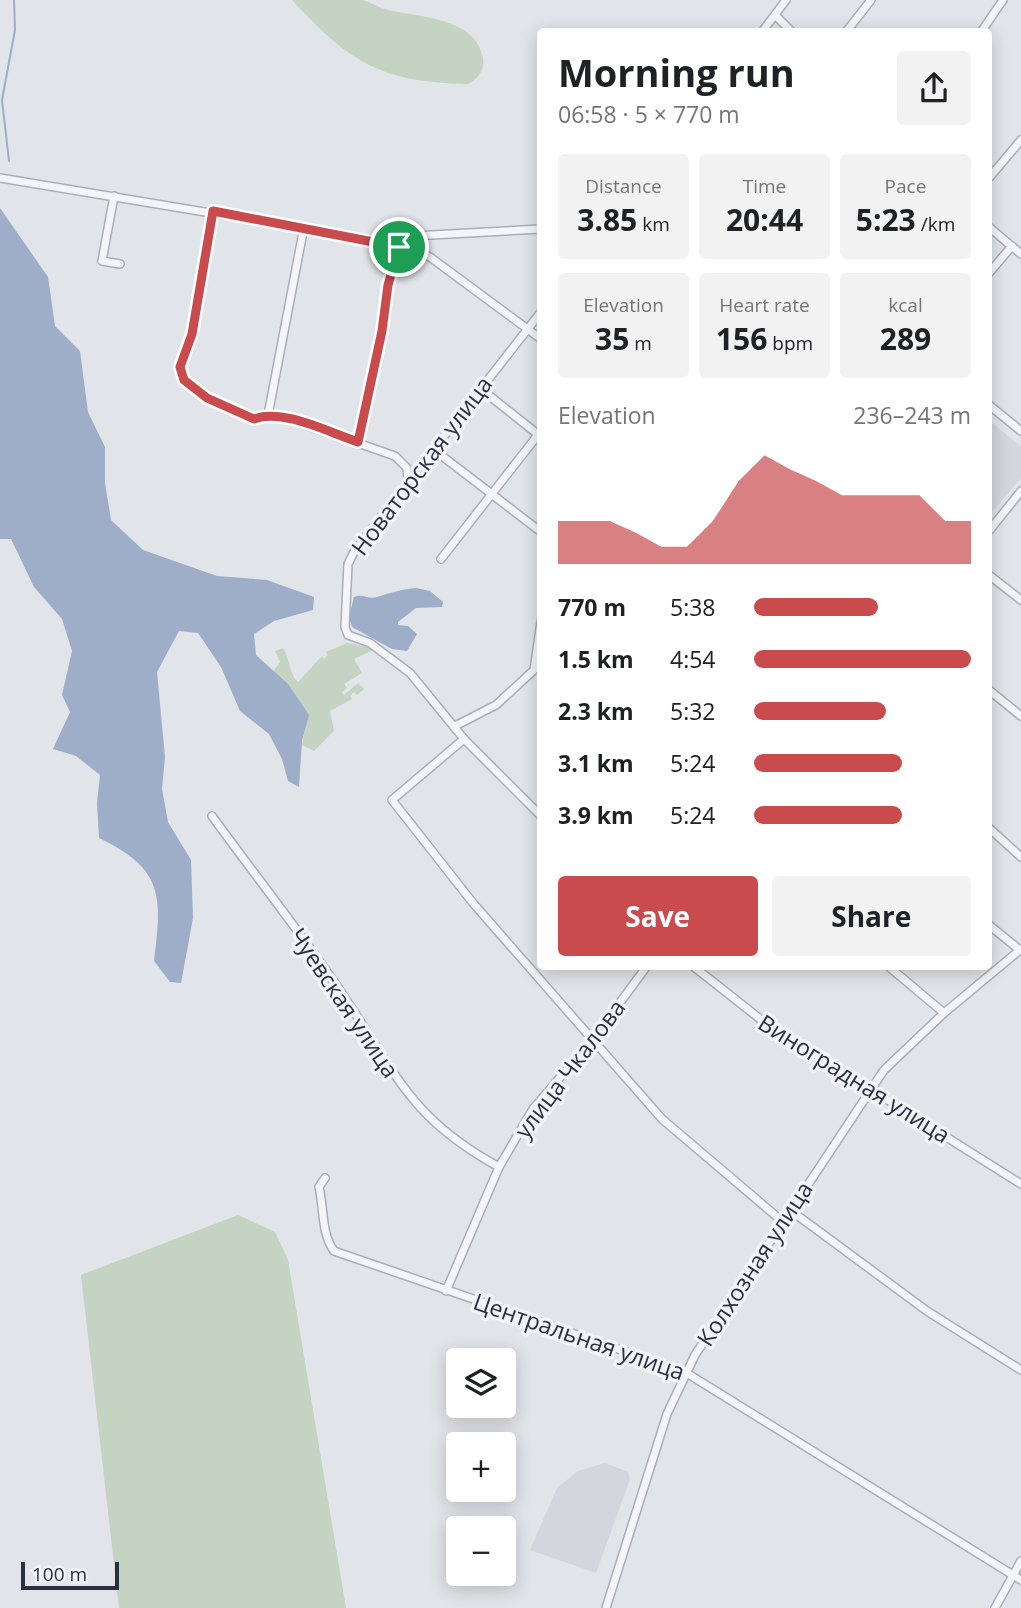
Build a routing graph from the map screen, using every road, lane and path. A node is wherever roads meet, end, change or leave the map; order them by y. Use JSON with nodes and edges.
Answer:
{"nodes":[{"id":1,"x":786,"y":0,"type":"edge"},
{"id":2,"x":871,"y":0,"type":"edge"},
{"id":3,"x":1003,"y":0,"type":"edge"},
{"id":4,"x":775,"y":15,"type":"junction"},
{"id":5,"x":765,"y":28,"type":"edge"},
{"id":6,"x":788,"y":28,"type":"edge"},
{"id":7,"x":849,"y":28,"type":"edge"},
{"id":8,"x":984,"y":28,"type":"edge"},
{"id":9,"x":1021,"y":140,"type":"edge"},
{"id":10,"x":992,"y":174,"type":"edge"},
{"id":11,"x":0,"y":178,"type":"edge"},
{"id":12,"x":114,"y":196,"type":"junction"},
{"id":13,"x":213,"y":211,"type":"junction"},
{"id":14,"x":303,"y":227,"type":"junction"},
{"id":15,"x":537,"y":229,"type":"edge"},
{"id":16,"x":992,"y":229,"type":"edge"},
{"id":17,"x":389,"y":243,"type":"junction"},
{"id":18,"x":1012,"y":246,"type":"junction"},
{"id":19,"x":399,"y":247,"type":"junction"},
{"id":20,"x":1021,"y":254,"type":"edge"},
{"id":21,"x":120,"y":264,"type":"dead end"},
{"id":22,"x":992,"y":269,"type":"edge"},
{"id":23,"x":537,"y":318,"type":"edge"},
{"id":24,"x":529,"y":331,"type":"junction"},
{"id":25,"x":537,"y":336,"type":"edge"},
{"id":26,"x":481,"y":388,"type":"junction"},
{"id":27,"x":992,"y":407,"type":"edge"},
{"id":28,"x":268,"y":415,"type":"junction"},
{"id":29,"x":1021,"y":431,"type":"edge"},
{"id":30,"x":537,"y":432,"type":"edge"},
{"id":31,"x":537,"y":438,"type":"edge"},
{"id":32,"x":358,"y":442,"type":"junction"},
{"id":33,"x":433,"y":449,"type":"junction"},
{"id":34,"x":408,"y":480,"type":"junction"},
{"id":35,"x":1021,"y":491,"type":"edge"},
{"id":36,"x":493,"y":495,"type":"junction"},
{"id":37,"x":992,"y":527,"type":"edge"},
{"id":38,"x":537,"y":529,"type":"edge"},
{"id":39,"x":441,"y":559,"type":"dead end"},
{"id":40,"x":992,"y":577,"type":"edge"},
{"id":41,"x":1021,"y":600,"type":"edge"},
{"id":42,"x":537,"y":672,"type":"edge"},
{"id":43,"x":992,"y":692,"type":"edge"},
{"id":44,"x":1021,"y":716,"type":"edge"},
{"id":45,"x":455,"y":726,"type":"junction"},
{"id":46,"x":464,"y":739,"type":"junction"},
{"id":47,"x":537,"y":812,"type":"edge"},
{"id":48,"x":212,"y":816,"type":"dead end"},
{"id":49,"x":992,"y":831,"type":"edge"},
{"id":50,"x":1021,"y":857,"type":"edge"},
{"id":51,"x":992,"y":927,"type":"edge"},
{"id":52,"x":1021,"y":950,"type":"edge"},
{"id":53,"x":645,"y":970,"type":"edge"},
{"id":54,"x":698,"y":970,"type":"edge"},
{"id":55,"x":893,"y":970,"type":"edge"},
{"id":56,"x":944,"y":1013,"type":"junction"},
{"id":57,"x":593,"y":1039,"type":"junction"},
{"id":58,"x":869,"y":1088,"type":"junction"},
{"id":59,"x":499,"y":1167,"type":"junction"},
{"id":60,"x":325,"y":1178,"type":"dead end"},
{"id":61,"x":1021,"y":1184,"type":"edge"},
{"id":62,"x":790,"y":1210,"type":"junction"},
{"id":63,"x":782,"y":1221,"type":"junction"},
{"id":64,"x":446,"y":1291,"type":"junction"},
{"id":65,"x":1021,"y":1370,"type":"edge"},
{"id":66,"x":685,"y":1372,"type":"junction"},
{"id":67,"x":1021,"y":1561,"type":"edge"},
{"id":68,"x":1017,"y":1578,"type":"edge"},
{"id":69,"x":606,"y":1608,"type":"edge"},
{"id":70,"x":995,"y":1608,"type":"edge"}],
"edges":[{"from":1,"to":4,"type":"street"},
{"from":2,"to":7,"type":"street"},
{"from":3,"to":8,"type":"street"},
{"from":4,"to":5,"type":"street"},
{"from":4,"to":6,"type":"street"},
{"from":9,"to":10,"type":"street"},
{"from":11,"to":12,"type":"street"},
{"from":12,"to":13,"type":"street"},
{"from":12,"to":21,"type":"street"},
{"from":13,"to":14,"type":"street"},
{"from":13,"to":28,"type":"street"},
{"from":14,"to":17,"type":"street"},
{"from":14,"to":28,"type":"street"},
{"from":15,"to":17,"type":"street"},
{"from":16,"to":18,"type":"street"},
{"from":17,"to":19,"type":"street"},
{"from":18,"to":20,"type":"street"},
{"from":18,"to":22,"type":"street"},
{"from":19,"to":24,"type":"street"},
{"from":19,"to":32,"type":"street"},
{"from":23,"to":24,"type":"street","name":"Новаторская улица"},
{"from":24,"to":25,"type":"street"},
{"from":24,"to":26,"type":"street","name":"Новаторская улица"},
{"from":26,"to":30,"type":"street"},
{"from":26,"to":33,"type":"street","name":"Новаторская улица"},
{"from":27,"to":29,"type":"street"},
{"from":28,"to":32,"type":"street"},
{"from":31,"to":36,"type":"street"},
{"from":32,"to":34,"type":"street"},
{"from":33,"to":34,"type":"street","name":"Новаторская улица"},
{"from":33,"to":36,"type":"street"},
{"from":34,"to":45,"type":"street","name":"Новаторская улица"},
{"from":35,"to":37,"type":"street"},
{"from":36,"to":38,"type":"street"},
{"from":36,"to":39,"type":"street"},
{"from":40,"to":41,"type":"street"},
{"from":42,"to":45,"type":"street"},
{"from":43,"to":44,"type":"street"},
{"from":45,"to":46,"type":"street"},
{"from":46,"to":47,"type":"street"},
{"from":46,"to":57,"type":"street"},
{"from":48,"to":59,"type":"street","name":"Чуевская улица"},
{"from":49,"to":50,"type":"street"},
{"from":51,"to":52,"type":"street"},
{"from":52,"to":56,"type":"street","name":"Колхозная улица"},
{"from":53,"to":57,"type":"street","name":"улица Чкалова"},
{"from":54,"to":58,"type":"street","name":"Виноградная улица"},
{"from":55,"to":56,"type":"street"},
{"from":56,"to":58,"type":"street","name":"Колхозная улица"},
{"from":57,"to":59,"type":"street","name":"улица Чкалова"},
{"from":57,"to":63,"type":"street"},
{"from":58,"to":61,"type":"street","name":"Виноградная улица"},
{"from":58,"to":62,"type":"street","name":"Колхозная улица"},
{"from":59,"to":64,"type":"street","name":"улица Чкалова"},
{"from":60,"to":64,"type":"street","name":"Центральная улица"},
{"from":62,"to":63,"type":"street","name":"Колхозная улица"},
{"from":62,"to":65,"type":"street"},
{"from":63,"to":66,"type":"street","name":"Колхозная улица"},
{"from":64,"to":66,"type":"street","name":"Центральная улица"},
{"from":66,"to":68,"type":"street","name":"Центральная улица"},
{"from":66,"to":69,"type":"street","name":"Колхозная улица"},
{"from":67,"to":68,"type":"street"},
{"from":68,"to":70,"type":"street"}]}
